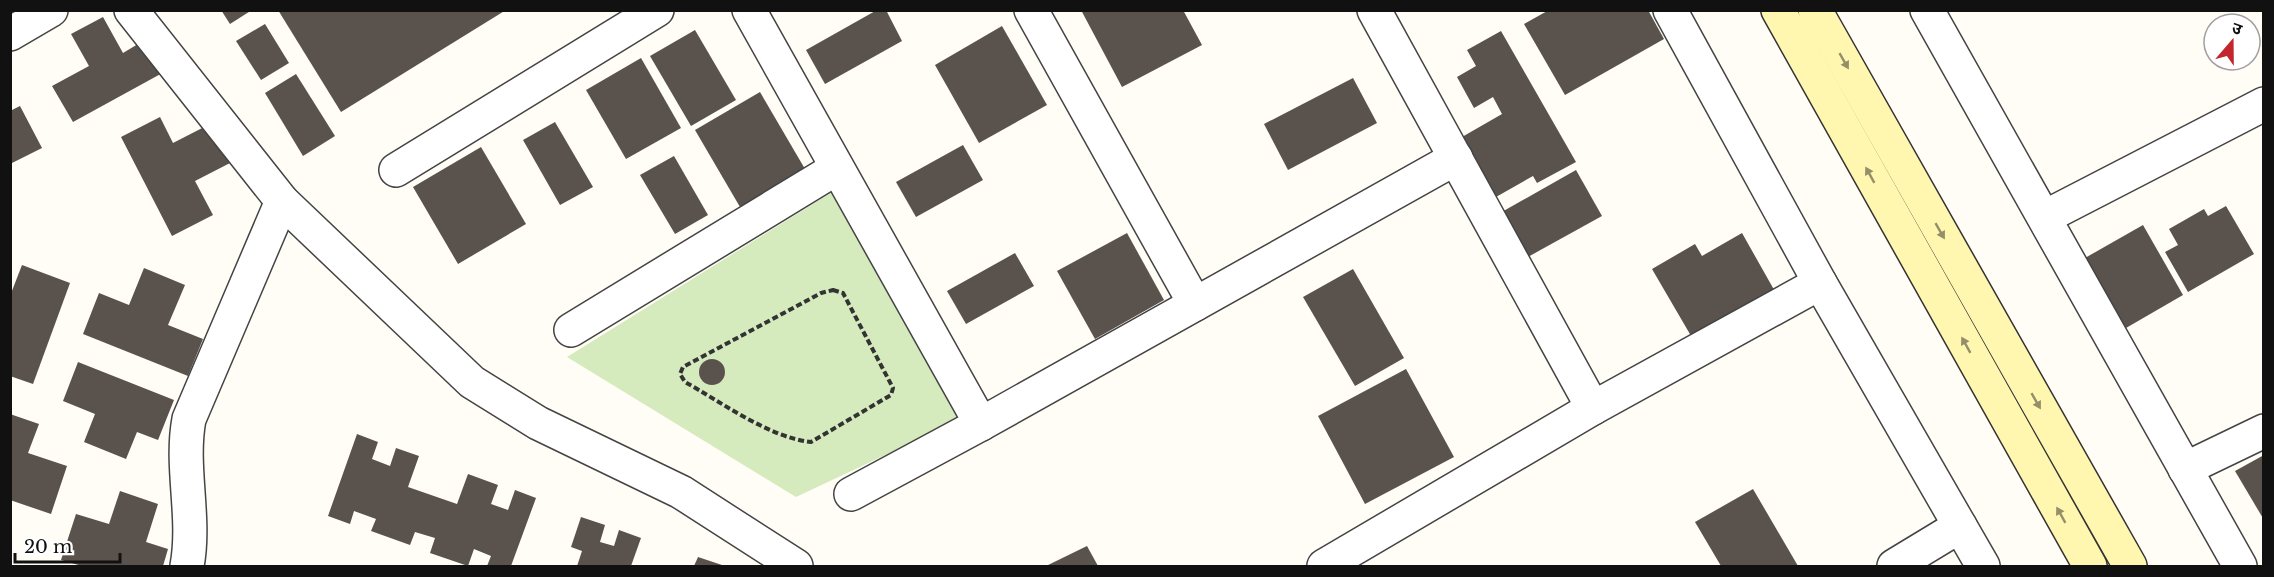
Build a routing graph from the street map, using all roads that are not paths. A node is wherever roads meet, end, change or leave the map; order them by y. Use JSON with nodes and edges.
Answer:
{"nodes":[{"id":1,"x":51,"y":10,"type":"edge"},
{"id":2,"x":131,"y":10,"type":"edge"},
{"id":3,"x":657,"y":10,"type":"edge"},
{"id":4,"x":749,"y":10,"type":"edge"},
{"id":5,"x":1030,"y":10,"type":"edge"},
{"id":6,"x":1374,"y":10,"type":"edge"},
{"id":7,"x":1670,"y":10,"type":"edge"},
{"id":8,"x":1778,"y":10,"type":"edge"},
{"id":9,"x":1815,"y":10,"type":"edge"},
{"id":10,"x":1927,"y":10,"type":"edge"},
{"id":11,"x":10,"y":34,"type":"edge"},
{"id":12,"x":2264,"y":104,"type":"edge"},
{"id":13,"x":1456,"y":159,"type":"junction"},
{"id":14,"x":837,"y":168,"type":"junction"},
{"id":15,"x":396,"y":170,"type":"dead end"},
{"id":16,"x":282,"y":201,"type":"junction"},
{"id":17,"x":2045,"y":218,"type":"junction"},
{"id":18,"x":1820,"y":283,"type":"junction"},
{"id":19,"x":1195,"y":304,"type":"junction"},
{"id":20,"x":571,"y":330,"type":"dead end"},
{"id":21,"x":1593,"y":408,"type":"junction"},
{"id":22,"x":981,"y":424,"type":"junction"},
{"id":23,"x":2264,"y":431,"type":"edge"},
{"id":24,"x":2185,"y":469,"type":"junction"},
{"id":25,"x":851,"y":494,"type":"dead end"},
{"id":26,"x":1960,"y":526,"type":"junction"},
{"id":27,"x":187,"y":567,"type":"edge"},
{"id":28,"x":796,"y":567,"type":"edge"},
{"id":29,"x":1324,"y":567,"type":"edge"},
{"id":30,"x":1894,"y":567,"type":"edge"},
{"id":31,"x":1983,"y":567,"type":"edge"},
{"id":32,"x":2090,"y":567,"type":"edge"},
{"id":33,"x":2130,"y":567,"type":"edge"},
{"id":34,"x":2240,"y":567,"type":"edge"}],
"edges":[{"from":1,"to":11,"type":"street"},
{"from":2,"to":16,"type":"street"},
{"from":3,"to":15,"type":"street"},
{"from":4,"to":14,"type":"street"},
{"from":5,"to":19,"type":"street"},
{"from":6,"to":13,"type":"street"},
{"from":7,"to":18,"type":"street"},
{"from":32,"to":8,"type":"main road","one_way":true},
{"from":9,"to":33,"type":"main road","one_way":true},
{"from":10,"to":17,"type":"street"},
{"from":12,"to":17,"type":"street"},
{"from":13,"to":19,"type":"street"},
{"from":13,"to":21,"type":"street"},
{"from":14,"to":20,"type":"street"},
{"from":14,"to":22,"type":"street"},
{"from":16,"to":27,"type":"street"},
{"from":16,"to":28,"type":"street"},
{"from":17,"to":24,"type":"street"},
{"from":18,"to":21,"type":"street"},
{"from":18,"to":26,"type":"street"},
{"from":19,"to":22,"type":"street"},
{"from":21,"to":29,"type":"street"},
{"from":22,"to":25,"type":"street"},
{"from":23,"to":24,"type":"street"},
{"from":24,"to":34,"type":"street"},
{"from":26,"to":30,"type":"street"},
{"from":26,"to":31,"type":"street"}]}
